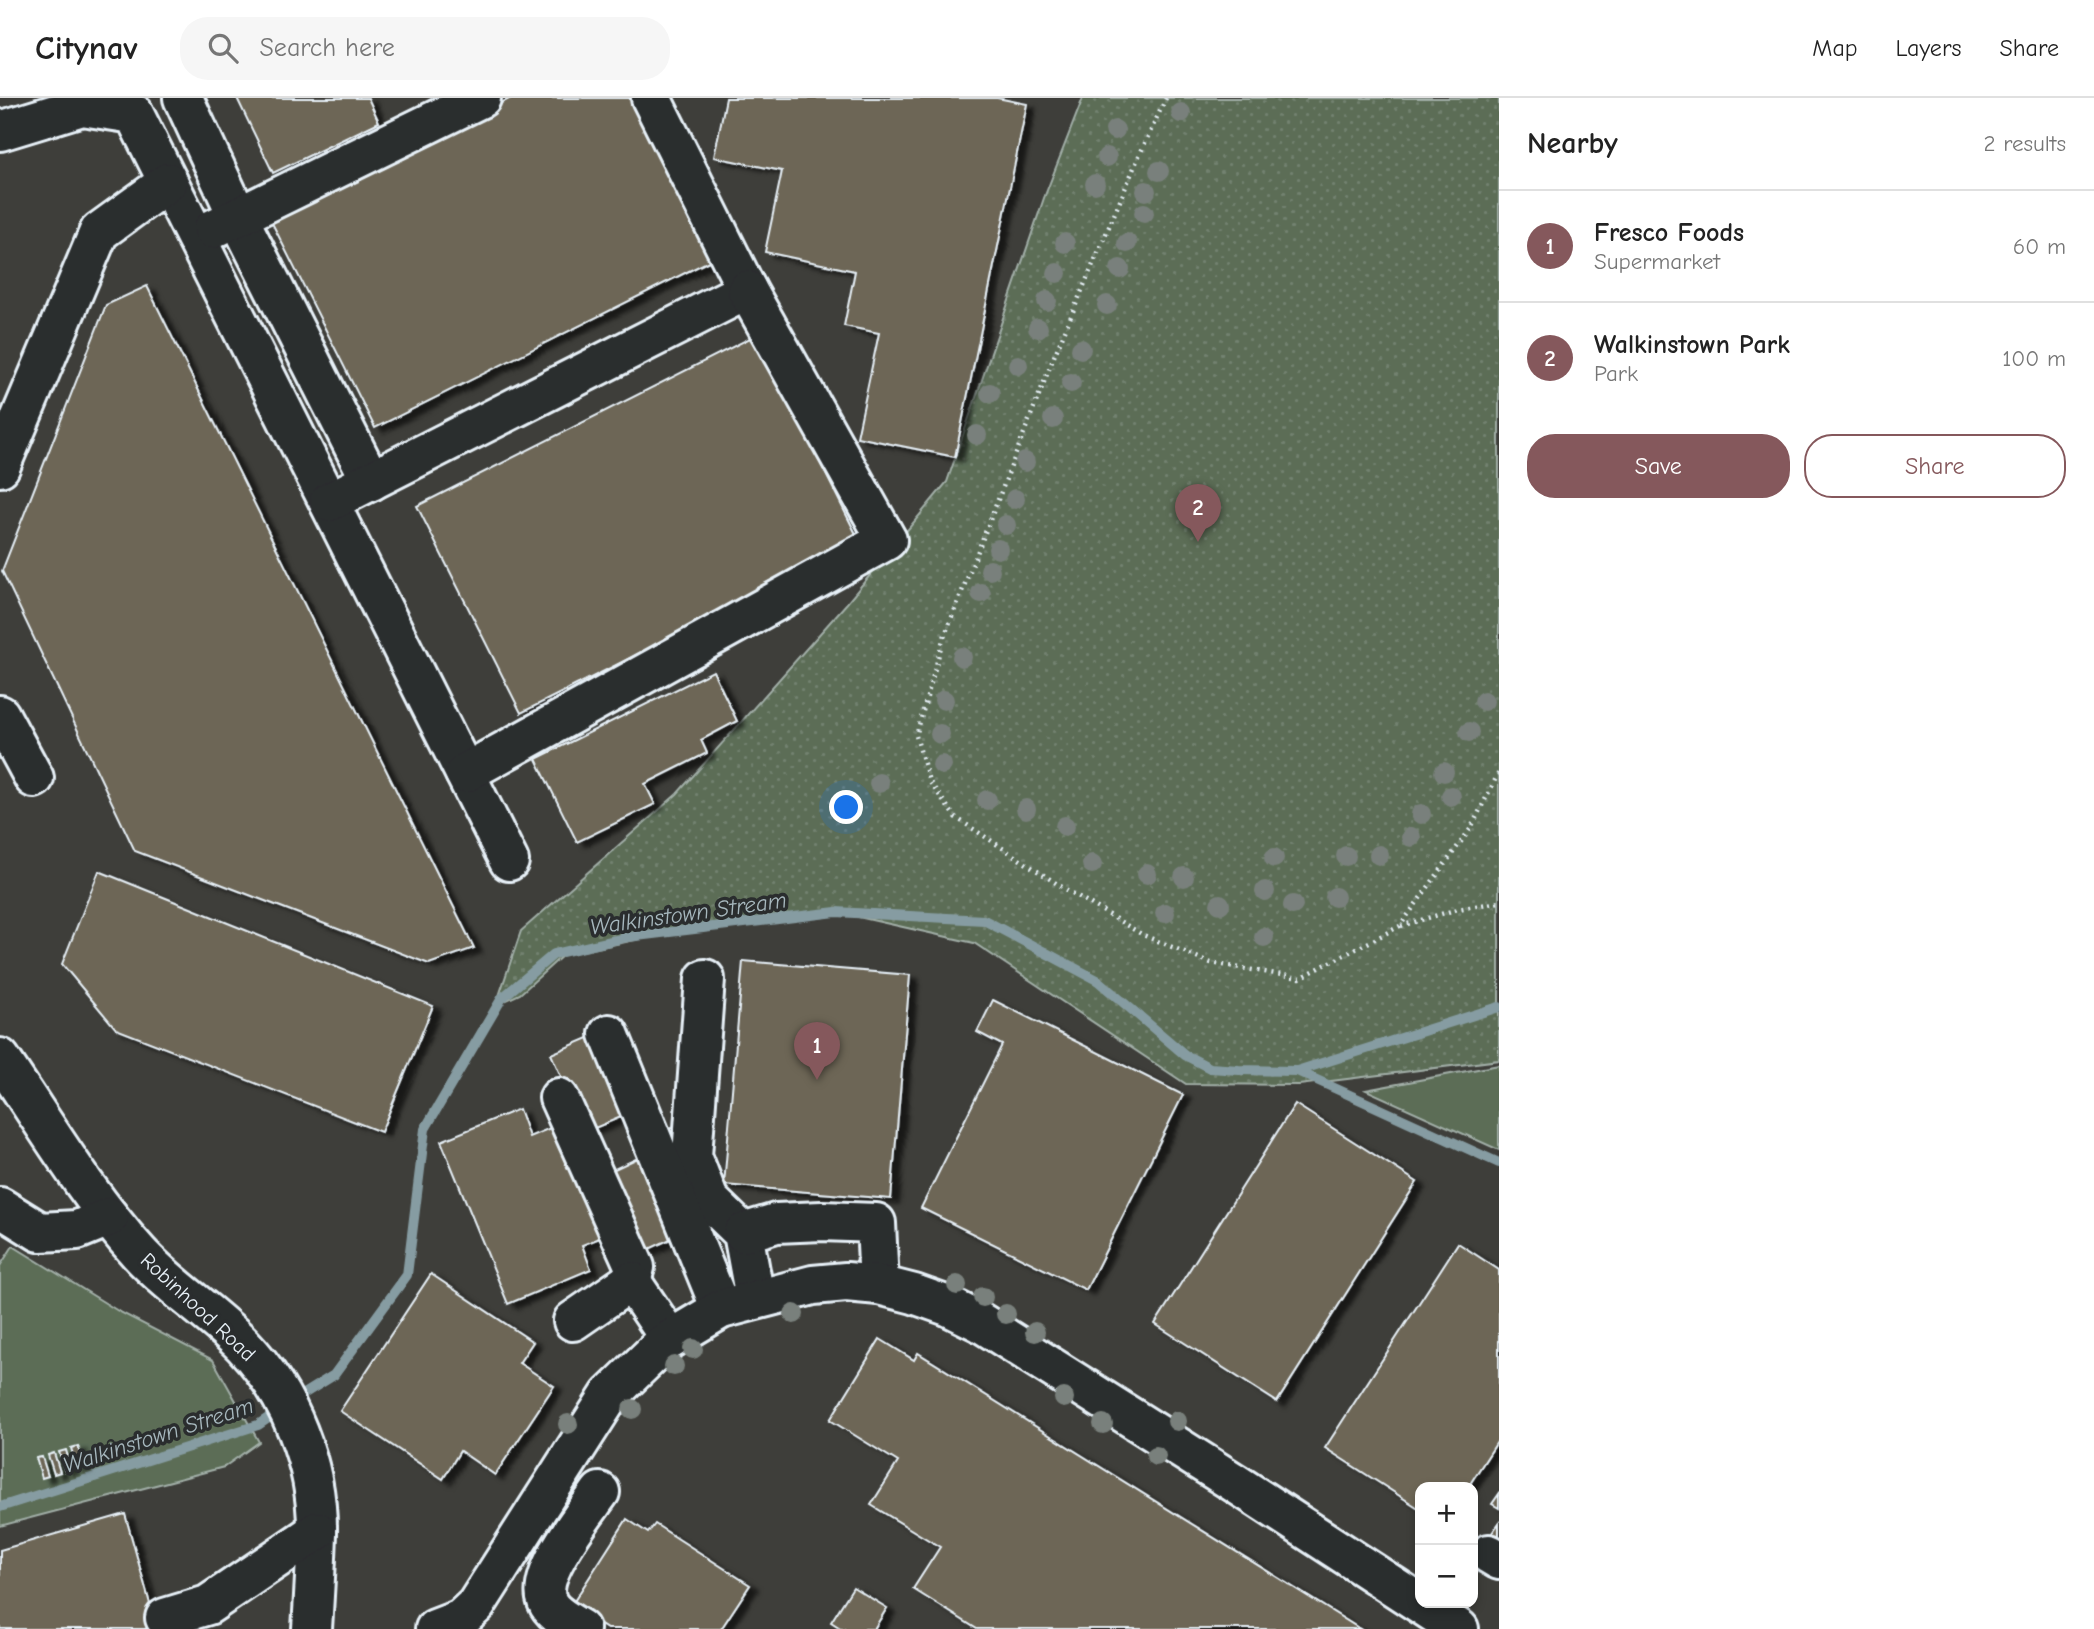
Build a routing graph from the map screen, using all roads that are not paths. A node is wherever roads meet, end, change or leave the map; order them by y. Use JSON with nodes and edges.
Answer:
{"nodes":[{"id":1,"x":183,"y":98,"type":"edge"},
{"id":2,"x":481,"y":98,"type":"edge"},
{"id":3,"x":651,"y":98,"type":"edge"},
{"id":4,"x":78,"y":102,"type":"edge"},
{"id":5,"x":0,"y":131,"type":"edge"},
{"id":6,"x":168,"y":182,"type":"junction"},
{"id":7,"x":237,"y":217,"type":"junction"},
{"id":8,"x":196,"y":238,"type":"junction"},
{"id":9,"x":747,"y":290,"type":"junction"},
{"id":10,"x":0,"y":467,"type":"edge"},
{"id":11,"x":371,"y":481,"type":"junction"},
{"id":12,"x":329,"y":502,"type":"junction"},
{"id":13,"x":0,"y":715,"type":"edge"},
{"id":14,"x":465,"y":773,"type":"junction"},
{"id":15,"x":34,"y":778,"type":"dead end"},
{"id":16,"x":509,"y":861,"type":"dead end"},
{"id":17,"x":705,"y":979,"type":"dead end"},
{"id":18,"x":609,"y":1034,"type":"dead end"},
{"id":19,"x":0,"y":1059,"type":"edge"},
{"id":20,"x":559,"y":1098,"type":"dead end"},
{"id":21,"x":0,"y":1207,"type":"edge"},
{"id":22,"x":108,"y":1217,"type":"junction"},
{"id":23,"x":743,"y":1233,"type":"junction"},
{"id":24,"x":631,"y":1281,"type":"junction"},
{"id":25,"x":879,"y":1284,"type":"junction"},
{"id":26,"x":738,"y":1304,"type":"junction"},
{"id":27,"x":573,"y":1321,"type":"dead end"},
{"id":28,"x":670,"y":1339,"type":"junction"},
{"id":29,"x":600,"y":1492,"type":"dead end"},
{"id":30,"x":317,"y":1531,"type":"junction"},
{"id":31,"x":165,"y":1618,"type":"dead end"},
{"id":32,"x":459,"y":1626,"type":"edge"},
{"id":33,"x":312,"y":1629,"type":"edge"},
{"id":34,"x":580,"y":1629,"type":"edge"},
{"id":35,"x":1459,"y":1629,"type":"edge"}],
"edges":[{"from":1,"to":7,"type":"street"},
{"from":2,"to":7,"type":"street"},
{"from":3,"to":9,"type":"street"},
{"from":4,"to":5,"type":"street"},
{"from":4,"to":6,"type":"street"},
{"from":6,"to":8,"type":"street"},
{"from":6,"to":10,"type":"street"},
{"from":7,"to":8,"type":"street"},
{"from":7,"to":11,"type":"street"},
{"from":8,"to":12,"type":"street"},
{"from":9,"to":11,"type":"street"},
{"from":9,"to":14,"type":"street"},
{"from":11,"to":12,"type":"street"},
{"from":12,"to":14,"type":"street"},
{"from":13,"to":15,"type":"street"},
{"from":14,"to":16,"type":"street"},
{"from":17,"to":23,"type":"street"},
{"from":18,"to":26,"type":"street"},
{"from":19,"to":22,"type":"street","name":"Robinhood Road"},
{"from":20,"to":24,"type":"street"},
{"from":21,"to":22,"type":"street"},
{"from":22,"to":30,"type":"street","name":"Robinhood Road"},
{"from":23,"to":25,"type":"street"},
{"from":23,"to":26,"type":"street"},
{"from":24,"to":27,"type":"street"},
{"from":24,"to":28,"type":"street"},
{"from":25,"to":26,"type":"street"},
{"from":25,"to":35,"type":"street"},
{"from":26,"to":28,"type":"street"},
{"from":28,"to":32,"type":"street"},
{"from":29,"to":34,"type":"street"},
{"from":30,"to":31,"type":"street"},
{"from":30,"to":33,"type":"street","name":"Robinhood Road"}]}
